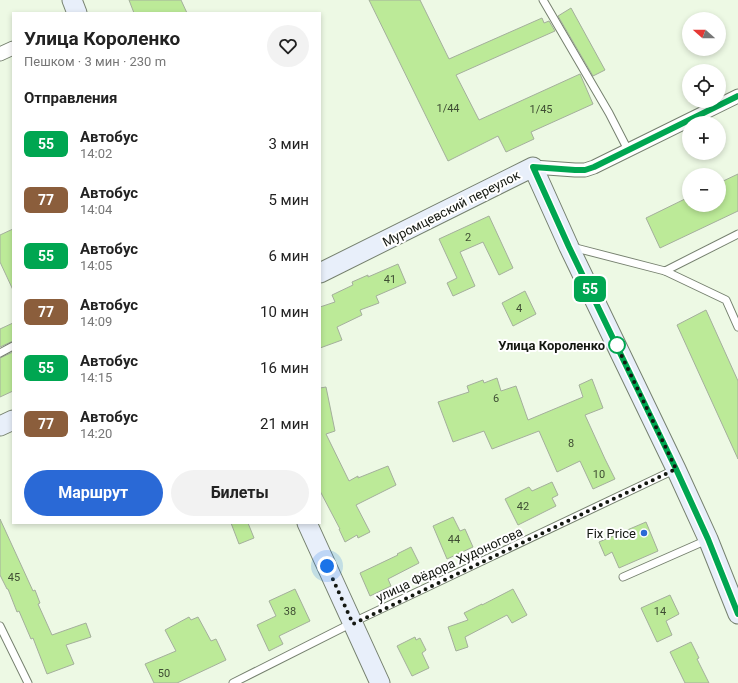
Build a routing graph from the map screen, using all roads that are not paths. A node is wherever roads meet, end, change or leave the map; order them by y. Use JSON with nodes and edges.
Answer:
{"nodes":[{"id":1,"x":72,"y":0,"type":"edge"},
{"id":2,"x":543,"y":0,"type":"edge"},
{"id":3,"x":77,"y":12,"type":"edge"},
{"id":4,"x":12,"y":48,"type":"edge"},
{"id":5,"x":0,"y":54,"type":"edge"},
{"id":6,"x":738,"y":96,"type":"edge"},
{"id":7,"x":628,"y":150,"type":"junction"},
{"id":8,"x":533,"y":167,"type":"junction"},
{"id":9,"x":738,"y":234,"type":"edge"},
{"id":10,"x":569,"y":247,"type":"junction"},
{"id":11,"x":665,"y":271,"type":"junction"},
{"id":12,"x":321,"y":273,"type":"edge"},
{"id":13,"x":738,"y":327,"type":"edge"},
{"id":14,"x":12,"y":347,"type":"edge"},
{"id":15,"x":0,"y":353,"type":"edge"},
{"id":16,"x":12,"y":420,"type":"edge"},
{"id":17,"x":0,"y":426,"type":"edge"},
{"id":18,"x":676,"y":469,"type":"junction"},
{"id":19,"x":307,"y":524,"type":"edge"},
{"id":20,"x":708,"y":539,"type":"junction"},
{"id":21,"x":623,"y":578,"type":"dead end"},
{"id":22,"x":738,"y":614,"type":"edge"},
{"id":23,"x":353,"y":624,"type":"junction"},
{"id":24,"x":0,"y":626,"type":"edge"},
{"id":25,"x":28,"y":683,"type":"edge"},
{"id":26,"x":234,"y":683,"type":"edge"},
{"id":27,"x":380,"y":683,"type":"edge"}],
"edges":[{"from":1,"to":3,"type":"main road"},
{"from":2,"to":7,"type":"lane"},
{"from":4,"to":5,"type":"street"},
{"from":6,"to":7,"type":"street","name":"Муромцевский переулок"},
{"from":7,"to":8,"type":"street","name":"Муромцевский переулок"},
{"from":8,"to":10,"type":"main road"},
{"from":8,"to":12,"type":"main road","name":"Муромцевский переулок"},
{"from":9,"to":11,"type":"lane"},
{"from":10,"to":11,"type":"lane"},
{"from":10,"to":18,"type":"main road"},
{"from":11,"to":13,"type":"lane"},
{"from":14,"to":15,"type":"lane"},
{"from":16,"to":17,"type":"main road"},
{"from":18,"to":20,"type":"main road"},
{"from":18,"to":23,"type":"lane","name":"улица Фёдора Худоногова"},
{"from":19,"to":23,"type":"main road"},
{"from":20,"to":21,"type":"lane"},
{"from":20,"to":22,"type":"main road"},
{"from":23,"to":26,"type":"lane","name":"улица Фёдора Худоногова"},
{"from":23,"to":27,"type":"main road"},
{"from":24,"to":25,"type":"lane"}]}
